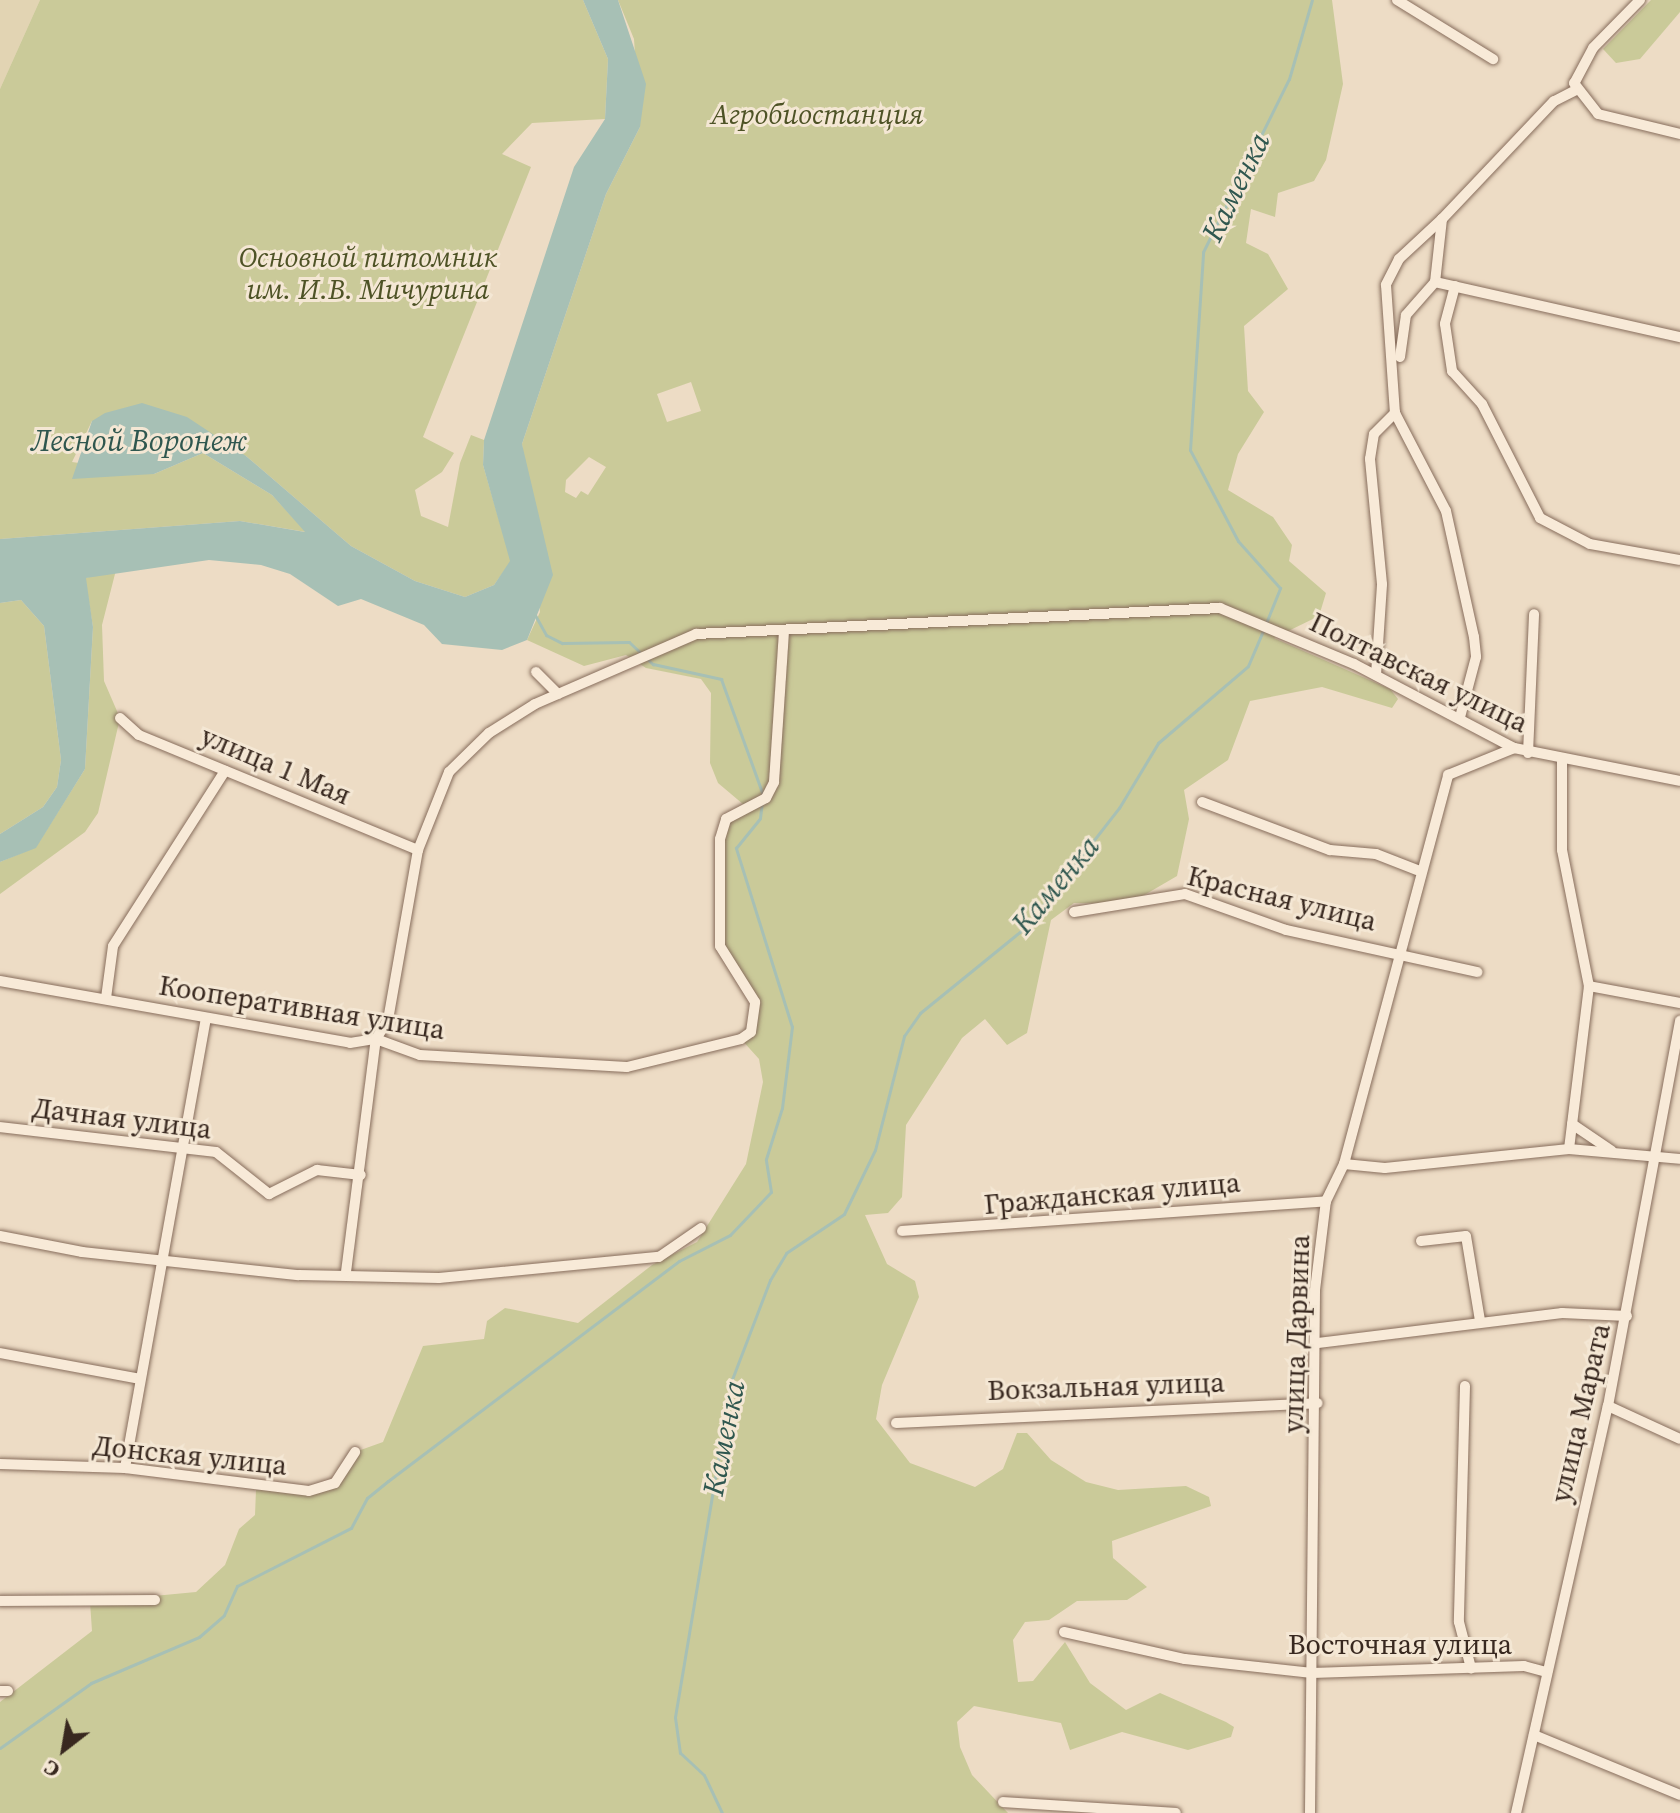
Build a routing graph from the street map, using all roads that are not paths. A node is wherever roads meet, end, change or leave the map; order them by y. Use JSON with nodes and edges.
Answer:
{"nodes":[{"id":1,"x":1397,"y":0,"type":"edge"},
{"id":2,"x":1640,"y":0,"type":"edge"},
{"id":3,"x":1493,"y":59,"type":"dead end"},
{"id":4,"x":1576,"y":90,"type":"junction"},
{"id":5,"x":1680,"y":134,"type":"edge"},
{"id":6,"x":1442,"y":219,"type":"junction"},
{"id":7,"x":1435,"y":282,"type":"junction"},
{"id":8,"x":1455,"y":286,"type":"junction"},
{"id":9,"x":1680,"y":337,"type":"edge"},
{"id":10,"x":1395,"y":370,"type":"junction"},
{"id":11,"x":1395,"y":413,"type":"junction"},
{"id":12,"x":1680,"y":560,"type":"edge"},
{"id":13,"x":1534,"y":614,"type":"dead end"},
{"id":14,"x":784,"y":631,"type":"junction"},
{"id":15,"x":536,"y":672,"type":"dead end"},
{"id":16,"x":1376,"y":675,"type":"junction"},
{"id":17,"x":558,"y":694,"type":"junction"},
{"id":18,"x":1460,"y":717,"type":"junction"},
{"id":19,"x":120,"y":718,"type":"dead end"},
{"id":20,"x":1514,"y":748,"type":"junction"},
{"id":21,"x":1528,"y":753,"type":"junction"},
{"id":22,"x":1562,"y":760,"type":"junction"},
{"id":23,"x":225,"y":771,"type":"junction"},
{"id":24,"x":1680,"y":781,"type":"edge"},
{"id":25,"x":1202,"y":802,"type":"dead end"},
{"id":26,"x":418,"y":850,"type":"junction"},
{"id":27,"x":1417,"y":870,"type":"junction"},
{"id":28,"x":1074,"y":912,"type":"dead end"},
{"id":29,"x":1398,"y":957,"type":"junction"},
{"id":30,"x":1477,"y":972,"type":"dead end"},
{"id":31,"x":0,"y":981,"type":"edge"},
{"id":32,"x":1589,"y":986,"type":"junction"},
{"id":33,"x":106,"y":998,"type":"junction"},
{"id":34,"x":1680,"y":1003,"type":"edge"},
{"id":35,"x":206,"y":1018,"type":"junction"},
{"id":36,"x":1680,"y":1021,"type":"edge"},
{"id":37,"x":376,"y":1039,"type":"junction"},
{"id":38,"x":1572,"y":1124,"type":"junction"},
{"id":39,"x":0,"y":1127,"type":"edge"},
{"id":40,"x":1569,"y":1149,"type":"junction"},
{"id":41,"x":182,"y":1151,"type":"junction"},
{"id":42,"x":1614,"y":1152,"type":"junction"},
{"id":43,"x":1656,"y":1157,"type":"junction"},
{"id":44,"x":1680,"y":1159,"type":"edge"},
{"id":45,"x":1344,"y":1164,"type":"junction"},
{"id":46,"x":361,"y":1175,"type":"junction"},
{"id":47,"x":1326,"y":1201,"type":"junction"},
{"id":48,"x":701,"y":1228,"type":"dead end"},
{"id":49,"x":902,"y":1231,"type":"dead end"},
{"id":50,"x":0,"y":1236,"type":"edge"},
{"id":51,"x":1421,"y":1241,"type":"dead end"},
{"id":52,"x":167,"y":1260,"type":"junction"},
{"id":53,"x":346,"y":1272,"type":"junction"},
{"id":54,"x":1627,"y":1316,"type":"junction"},
{"id":55,"x":1480,"y":1321,"type":"junction"},
{"id":56,"x":1318,"y":1343,"type":"junction"},
{"id":57,"x":0,"y":1353,"type":"edge"},
{"id":58,"x":140,"y":1379,"type":"junction"},
{"id":59,"x":1465,"y":1386,"type":"dead end"},
{"id":60,"x":1318,"y":1403,"type":"junction"},
{"id":61,"x":1608,"y":1406,"type":"junction"},
{"id":62,"x":896,"y":1423,"type":"dead end"},
{"id":63,"x":1680,"y":1439,"type":"edge"},
{"id":64,"x":355,"y":1452,"type":"dead end"},
{"id":65,"x":0,"y":1464,"type":"edge"},
{"id":66,"x":125,"y":1468,"type":"junction"},
{"id":67,"x":155,"y":1600,"type":"dead end"},
{"id":68,"x":0,"y":1601,"type":"edge"},
{"id":69,"x":1064,"y":1632,"type":"dead end"},
{"id":70,"x":1471,"y":1668,"type":"junction"},
{"id":71,"x":1547,"y":1672,"type":"junction"},
{"id":72,"x":1312,"y":1673,"type":"junction"},
{"id":73,"x":1534,"y":1735,"type":"junction"},
{"id":74,"x":1680,"y":1795,"type":"edge"},
{"id":75,"x":1003,"y":1802,"type":"dead end"},
{"id":76,"x":1176,"y":1813,"type":"edge"},
{"id":77,"x":1310,"y":1813,"type":"edge"},
{"id":78,"x":1516,"y":1813,"type":"edge"}],
"edges":[{"from":1,"to":3,"type":"street"},
{"from":2,"to":4,"type":"street"},
{"from":4,"to":5,"type":"street"},
{"from":4,"to":6,"type":"street"},
{"from":6,"to":7,"type":"street"},
{"from":6,"to":10,"type":"street"},
{"from":7,"to":8,"type":"street"},
{"from":7,"to":10,"type":"street"},
{"from":8,"to":9,"type":"street"},
{"from":8,"to":12,"type":"street"},
{"from":10,"to":11,"type":"street"},
{"from":11,"to":16,"type":"street"},
{"from":11,"to":18,"type":"street"},
{"from":13,"to":21,"type":"street"},
{"from":14,"to":16,"type":"street","name":"Полтавская улица"},
{"from":14,"to":17,"type":"street","name":"Полтавская улица"},
{"from":14,"to":37,"type":"street","name":"Кооперативная улица"},
{"from":15,"to":17,"type":"street"},
{"from":16,"to":18,"type":"street","name":"Полтавская улица"},
{"from":17,"to":26,"type":"street"},
{"from":18,"to":20,"type":"street","name":"Полтавская улица"},
{"from":19,"to":23,"type":"street","name":"улица 1 Мая"},
{"from":20,"to":21,"type":"street","name":"Полтавская улица"},
{"from":20,"to":27,"type":"street","name":"улица Дарвина"},
{"from":21,"to":22,"type":"street","name":"Полтавская улица"},
{"from":22,"to":24,"type":"street","name":"Полтавская улица"},
{"from":22,"to":32,"type":"street"},
{"from":23,"to":26,"type":"street","name":"улица 1 Мая"},
{"from":23,"to":33,"type":"street"},
{"from":25,"to":27,"type":"street"},
{"from":26,"to":37,"type":"street"},
{"from":27,"to":29,"type":"street","name":"улица Дарвина"},
{"from":28,"to":29,"type":"street","name":"Красная улица"},
{"from":29,"to":30,"type":"street","name":"Красная улица"},
{"from":29,"to":45,"type":"street","name":"улица Дарвина"},
{"from":31,"to":33,"type":"street","name":"Кооперативная улица"},
{"from":32,"to":34,"type":"street"},
{"from":32,"to":38,"type":"street"},
{"from":33,"to":35,"type":"street","name":"Кооперативная улица"},
{"from":35,"to":37,"type":"street","name":"Кооперативная улица"},
{"from":35,"to":41,"type":"street"},
{"from":36,"to":43,"type":"street","name":"улица Марата"},
{"from":37,"to":46,"type":"street"},
{"from":38,"to":40,"type":"street"},
{"from":38,"to":42,"type":"street"},
{"from":39,"to":41,"type":"street","name":"Дачная улица"},
{"from":40,"to":42,"type":"street"},
{"from":40,"to":45,"type":"street"},
{"from":41,"to":46,"type":"street","name":"Дачная улица"},
{"from":41,"to":52,"type":"street"},
{"from":42,"to":43,"type":"street"},
{"from":43,"to":44,"type":"street"},
{"from":43,"to":54,"type":"street","name":"улица Марата"},
{"from":45,"to":47,"type":"street","name":"улица Дарвина"},
{"from":46,"to":53,"type":"street"},
{"from":47,"to":49,"type":"street","name":"Гражданская улица"},
{"from":47,"to":56,"type":"street","name":"улица Дарвина"},
{"from":48,"to":53,"type":"street"},
{"from":50,"to":52,"type":"street"},
{"from":51,"to":55,"type":"street"},
{"from":52,"to":53,"type":"street"},
{"from":52,"to":58,"type":"street"},
{"from":54,"to":55,"type":"street"},
{"from":54,"to":61,"type":"street","name":"улица Марата"},
{"from":55,"to":56,"type":"street"},
{"from":56,"to":60,"type":"street","name":"улица Дарвина"},
{"from":57,"to":58,"type":"street"},
{"from":58,"to":66,"type":"street"},
{"from":59,"to":70,"type":"street"},
{"from":60,"to":62,"type":"street","name":"Вокзальная улица"},
{"from":60,"to":72,"type":"street","name":"улица Дарвина"},
{"from":61,"to":63,"type":"street"},
{"from":61,"to":71,"type":"street","name":"улица Марата"},
{"from":64,"to":66,"type":"street","name":"Донская улица"},
{"from":65,"to":66,"type":"street","name":"Донская улица"},
{"from":67,"to":68,"type":"street"},
{"from":69,"to":72,"type":"street","name":"Восточная улица"},
{"from":70,"to":71,"type":"street","name":"Восточная улица"},
{"from":70,"to":72,"type":"street","name":"Восточная улица"},
{"from":71,"to":73,"type":"street","name":"улица Марата"},
{"from":72,"to":77,"type":"street","name":"улица Дарвина"},
{"from":73,"to":74,"type":"street"},
{"from":73,"to":78,"type":"street","name":"улица Марата"},
{"from":75,"to":76,"type":"street"}]}
